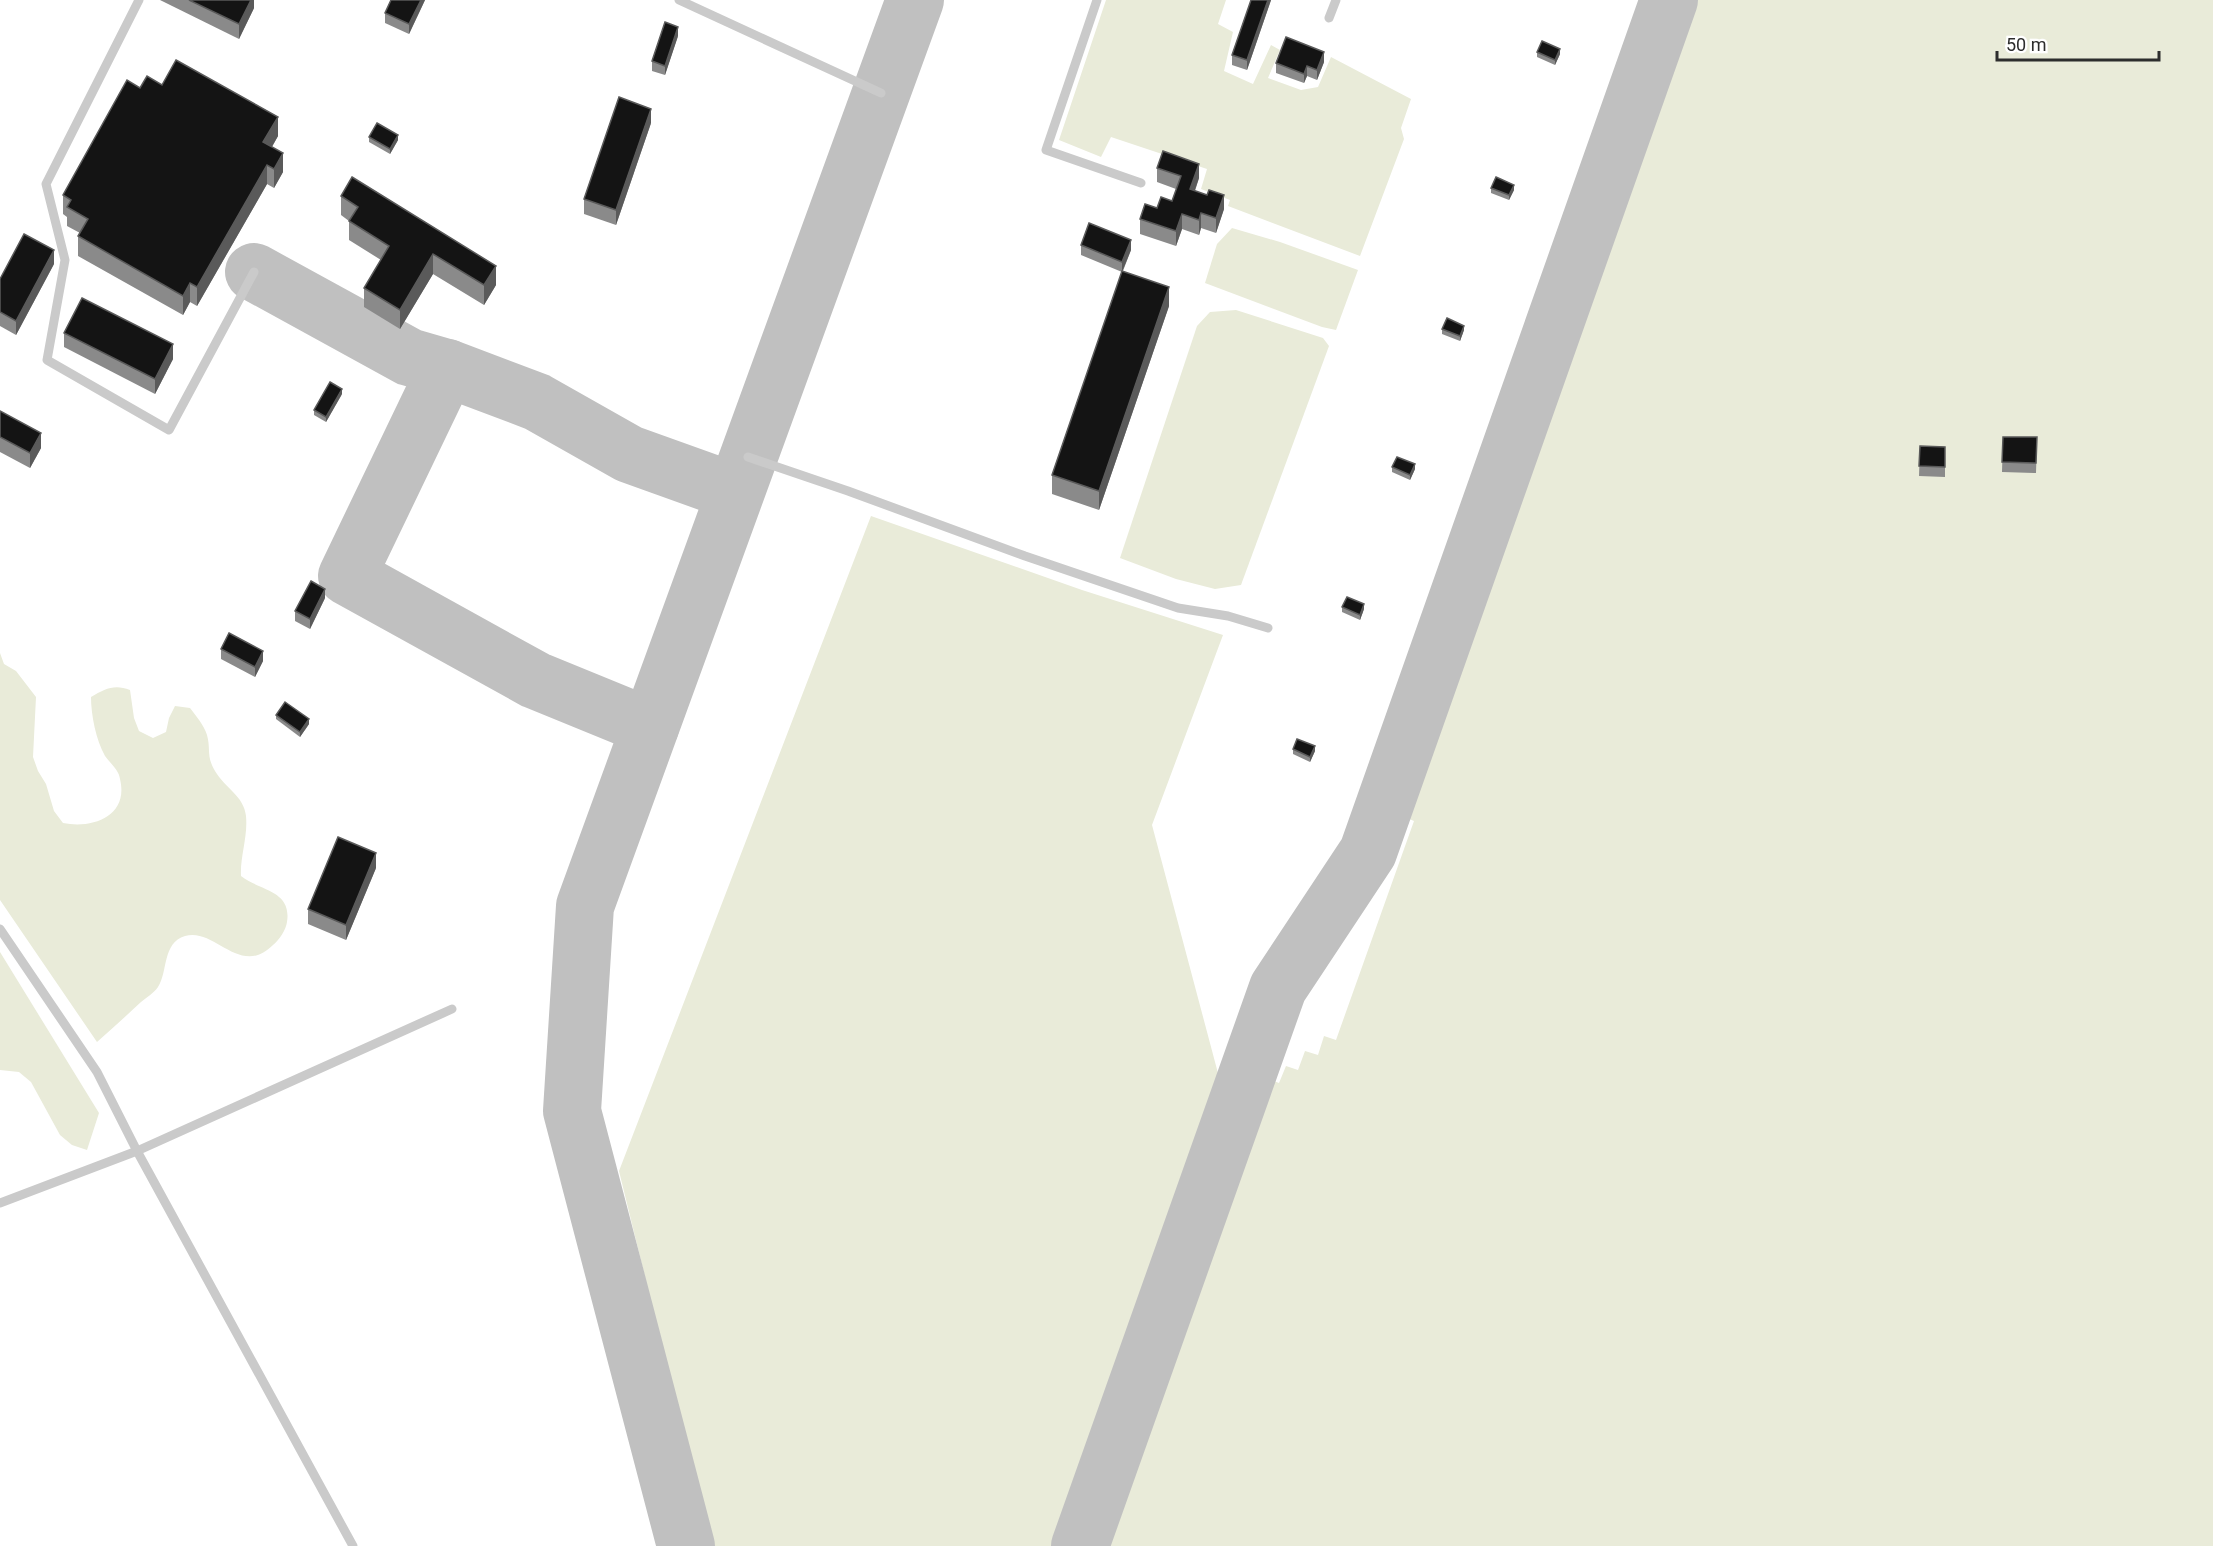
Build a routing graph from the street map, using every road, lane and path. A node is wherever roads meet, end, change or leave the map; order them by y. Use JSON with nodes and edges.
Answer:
{"nodes":[{"id":1,"x":139,"y":0,"type":"edge"},
{"id":2,"x":679,"y":0,"type":"edge"},
{"id":3,"x":1097,"y":0,"type":"edge"},
{"id":4,"x":1336,"y":0,"type":"edge"},
{"id":5,"x":1329,"y":18,"type":"dead end"},
{"id":6,"x":881,"y":93,"type":"dead end"},
{"id":7,"x":1141,"y":183,"type":"dead end"},
{"id":8,"x":254,"y":272,"type":"dead end"},
{"id":9,"x":748,"y":457,"type":"dead end"},
{"id":10,"x":1268,"y":628,"type":"dead end"},
{"id":11,"x":0,"y":929,"type":"edge"},
{"id":12,"x":452,"y":1009,"type":"dead end"},
{"id":13,"x":137,"y":1151,"type":"junction"},
{"id":14,"x":0,"y":1203,"type":"edge"},
{"id":15,"x":353,"y":1546,"type":"edge"}],
"edges":[{"from":1,"to":8,"type":"lane"},
{"from":2,"to":6,"type":"lane"},
{"from":3,"to":7,"type":"lane"},
{"from":4,"to":5,"type":"lane"},
{"from":9,"to":10,"type":"lane"},
{"from":11,"to":13,"type":"lane"},
{"from":12,"to":13,"type":"lane"},
{"from":13,"to":14,"type":"lane"},
{"from":13,"to":15,"type":"lane"}]}
